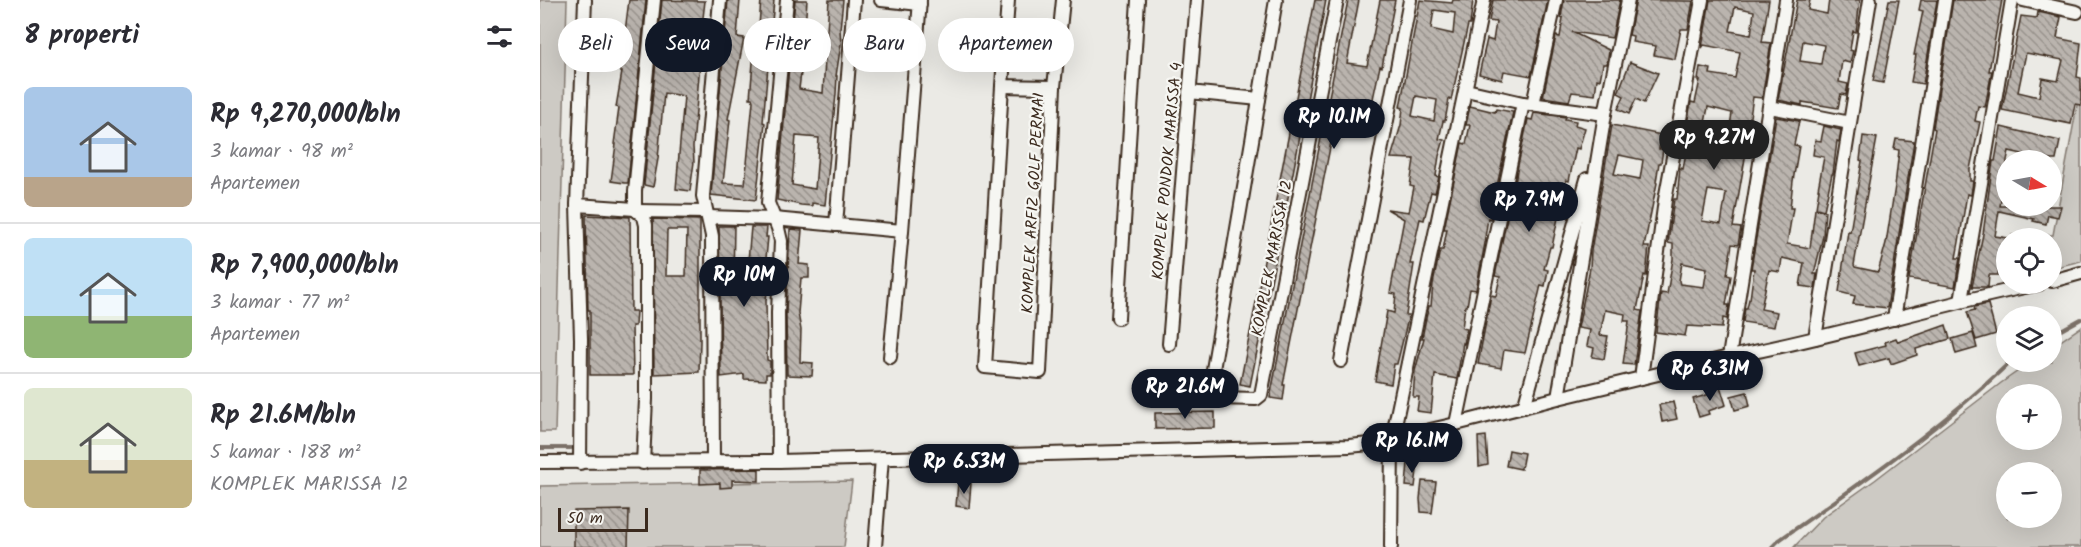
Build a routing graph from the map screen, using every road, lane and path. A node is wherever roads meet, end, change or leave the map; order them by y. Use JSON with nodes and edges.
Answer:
{"nodes":[{"id":1,"x":585,"y":0,"type":"edge"},
{"id":2,"x":654,"y":0,"type":"edge"},
{"id":3,"x":720,"y":0,"type":"edge"},
{"id":4,"x":787,"y":0,"type":"edge"},
{"id":5,"x":854,"y":0,"type":"edge"},
{"id":6,"x":881,"y":0,"type":"edge"},
{"id":7,"x":1008,"y":0,"type":"edge"},
{"id":8,"x":1063,"y":0,"type":"edge"},
{"id":9,"x":1138,"y":0,"type":"edge"},
{"id":10,"x":1197,"y":0,"type":"edge"},
{"id":11,"x":1276,"y":0,"type":"edge"},
{"id":12,"x":1337,"y":0,"type":"edge"},
{"id":13,"x":1410,"y":0,"type":"edge"},
{"id":14,"x":1484,"y":0,"type":"edge"},
{"id":15,"x":1556,"y":0,"type":"edge"},
{"id":16,"x":1628,"y":0,"type":"edge"},
{"id":17,"x":1702,"y":0,"type":"edge"},
{"id":18,"x":1786,"y":0,"type":"edge"},
{"id":19,"x":1870,"y":0,"type":"edge"},
{"id":20,"x":1945,"y":0,"type":"edge"},
{"id":21,"x":2012,"y":0,"type":"edge"},
{"id":22,"x":2023,"y":0,"type":"edge"},
{"id":23,"x":920,"y":2,"type":"edge"},
{"id":24,"x":2077,"y":12,"type":"dead end"},
{"id":25,"x":1002,"y":86,"type":"junction"},
{"id":26,"x":1054,"y":87,"type":"junction"},
{"id":27,"x":1466,"y":90,"type":"junction"},
{"id":28,"x":1189,"y":92,"type":"junction"},
{"id":29,"x":1259,"y":99,"type":"junction"},
{"id":30,"x":1528,"y":103,"type":"junction"},
{"id":31,"x":1770,"y":107,"type":"junction"},
{"id":32,"x":1605,"y":114,"type":"junction"},
{"id":33,"x":1850,"y":123,"type":"junction"},
{"id":34,"x":578,"y":206,"type":"junction"},
{"id":35,"x":636,"y":210,"type":"junction"},
{"id":36,"x":707,"y":214,"type":"junction"},
{"id":37,"x":774,"y":219,"type":"junction"},
{"id":38,"x":836,"y":225,"type":"junction"},
{"id":39,"x":902,"y":231,"type":"junction"},
{"id":40,"x":2081,"y":273,"type":"edge"},
{"id":41,"x":2062,"y":278,"type":"edge"},
{"id":42,"x":1996,"y":293,"type":"edge"},
{"id":43,"x":1961,"y":301,"type":"junction"},
{"id":44,"x":1118,"y":318,"type":"dead end"},
{"id":45,"x":1894,"y":319,"type":"junction"},
{"id":46,"x":1815,"y":338,"type":"junction"},
{"id":47,"x":1169,"y":344,"type":"dead end"},
{"id":48,"x":891,"y":357,"type":"dead end"},
{"id":49,"x":1729,"y":357,"type":"junction"},
{"id":50,"x":1341,"y":361,"type":"dead end"},
{"id":51,"x":1641,"y":378,"type":"junction"},
{"id":52,"x":1558,"y":398,"type":"junction"},
{"id":53,"x":1524,"y":407,"type":"junction"},
{"id":54,"x":1456,"y":424,"type":"junction"},
{"id":55,"x":1392,"y":439,"type":"junction"},
{"id":56,"x":882,"y":458,"type":"junction"},
{"id":57,"x":779,"y":461,"type":"junction"},
{"id":58,"x":540,"y":462,"type":"edge"},
{"id":59,"x":713,"y":462,"type":"junction"},
{"id":60,"x":580,"y":463,"type":"junction"},
{"id":61,"x":643,"y":463,"type":"junction"},
{"id":62,"x":875,"y":547,"type":"edge"},
{"id":63,"x":1391,"y":547,"type":"edge"}],
"edges":[{"from":1,"to":34,"type":"street"},
{"from":2,"to":35,"type":"street"},
{"from":3,"to":36,"type":"street"},
{"from":4,"to":37,"type":"street"},
{"from":5,"to":38,"type":"street"},
{"from":6,"to":23,"type":"street"},
{"from":7,"to":25,"type":"street"},
{"from":8,"to":26,"type":"street","name":"KOMPLEK ARFIZ GOLF PERMAI"},
{"from":9,"to":44,"type":"street"},
{"from":10,"to":28,"type":"street","name":"KOMPLEK PONDOK MARISSA 4"},
{"from":11,"to":29,"type":"street","name":"KOMPLEK MARISSA 12"},
{"from":12,"to":29,"type":"street","name":"KOMPLEK MARISSA 12"},
{"from":13,"to":50,"type":"street"},
{"from":14,"to":27,"type":"street"},
{"from":15,"to":30,"type":"street"},
{"from":16,"to":32,"type":"street"},
{"from":17,"to":51,"type":"street"},
{"from":18,"to":31,"type":"street"},
{"from":19,"to":33,"type":"street"},
{"from":20,"to":45,"type":"street"},
{"from":21,"to":43,"type":"street"},
{"from":22,"to":24,"type":"street"},
{"from":23,"to":39,"type":"street"},
{"from":25,"to":26,"type":"street"},
{"from":25,"to":26,"type":"street","name":"KOMPLEK ARFIZ GOLF PERMAI"},
{"from":27,"to":30,"type":"street"},
{"from":27,"to":55,"type":"street"},
{"from":28,"to":29,"type":"street"},
{"from":28,"to":47,"type":"street","name":"KOMPLEK PONDOK MARISSA 4"},
{"from":30,"to":32,"type":"street"},
{"from":30,"to":54,"type":"street"},
{"from":31,"to":33,"type":"street"},
{"from":31,"to":49,"type":"street"},
{"from":32,"to":52,"type":"street"},
{"from":32,"to":53,"type":"street"},
{"from":33,"to":46,"type":"street"},
{"from":34,"to":35,"type":"street"},
{"from":34,"to":60,"type":"street"},
{"from":35,"to":36,"type":"street"},
{"from":35,"to":61,"type":"street"},
{"from":36,"to":37,"type":"street"},
{"from":36,"to":59,"type":"street"},
{"from":37,"to":38,"type":"street"},
{"from":37,"to":57,"type":"street"},
{"from":38,"to":39,"type":"street"},
{"from":39,"to":48,"type":"street"},
{"from":40,"to":41,"type":"street"},
{"from":42,"to":43,"type":"street"},
{"from":43,"to":45,"type":"street"},
{"from":45,"to":46,"type":"street"},
{"from":46,"to":49,"type":"street"},
{"from":49,"to":51,"type":"street"},
{"from":51,"to":52,"type":"street"},
{"from":52,"to":53,"type":"street"},
{"from":53,"to":54,"type":"street"},
{"from":54,"to":55,"type":"street"},
{"from":55,"to":56,"type":"street"},
{"from":55,"to":63,"type":"street"},
{"from":56,"to":57,"type":"street"},
{"from":56,"to":62,"type":"street"},
{"from":57,"to":59,"type":"street"},
{"from":58,"to":60,"type":"street"},
{"from":59,"to":61,"type":"street"},
{"from":60,"to":61,"type":"street"}]}
